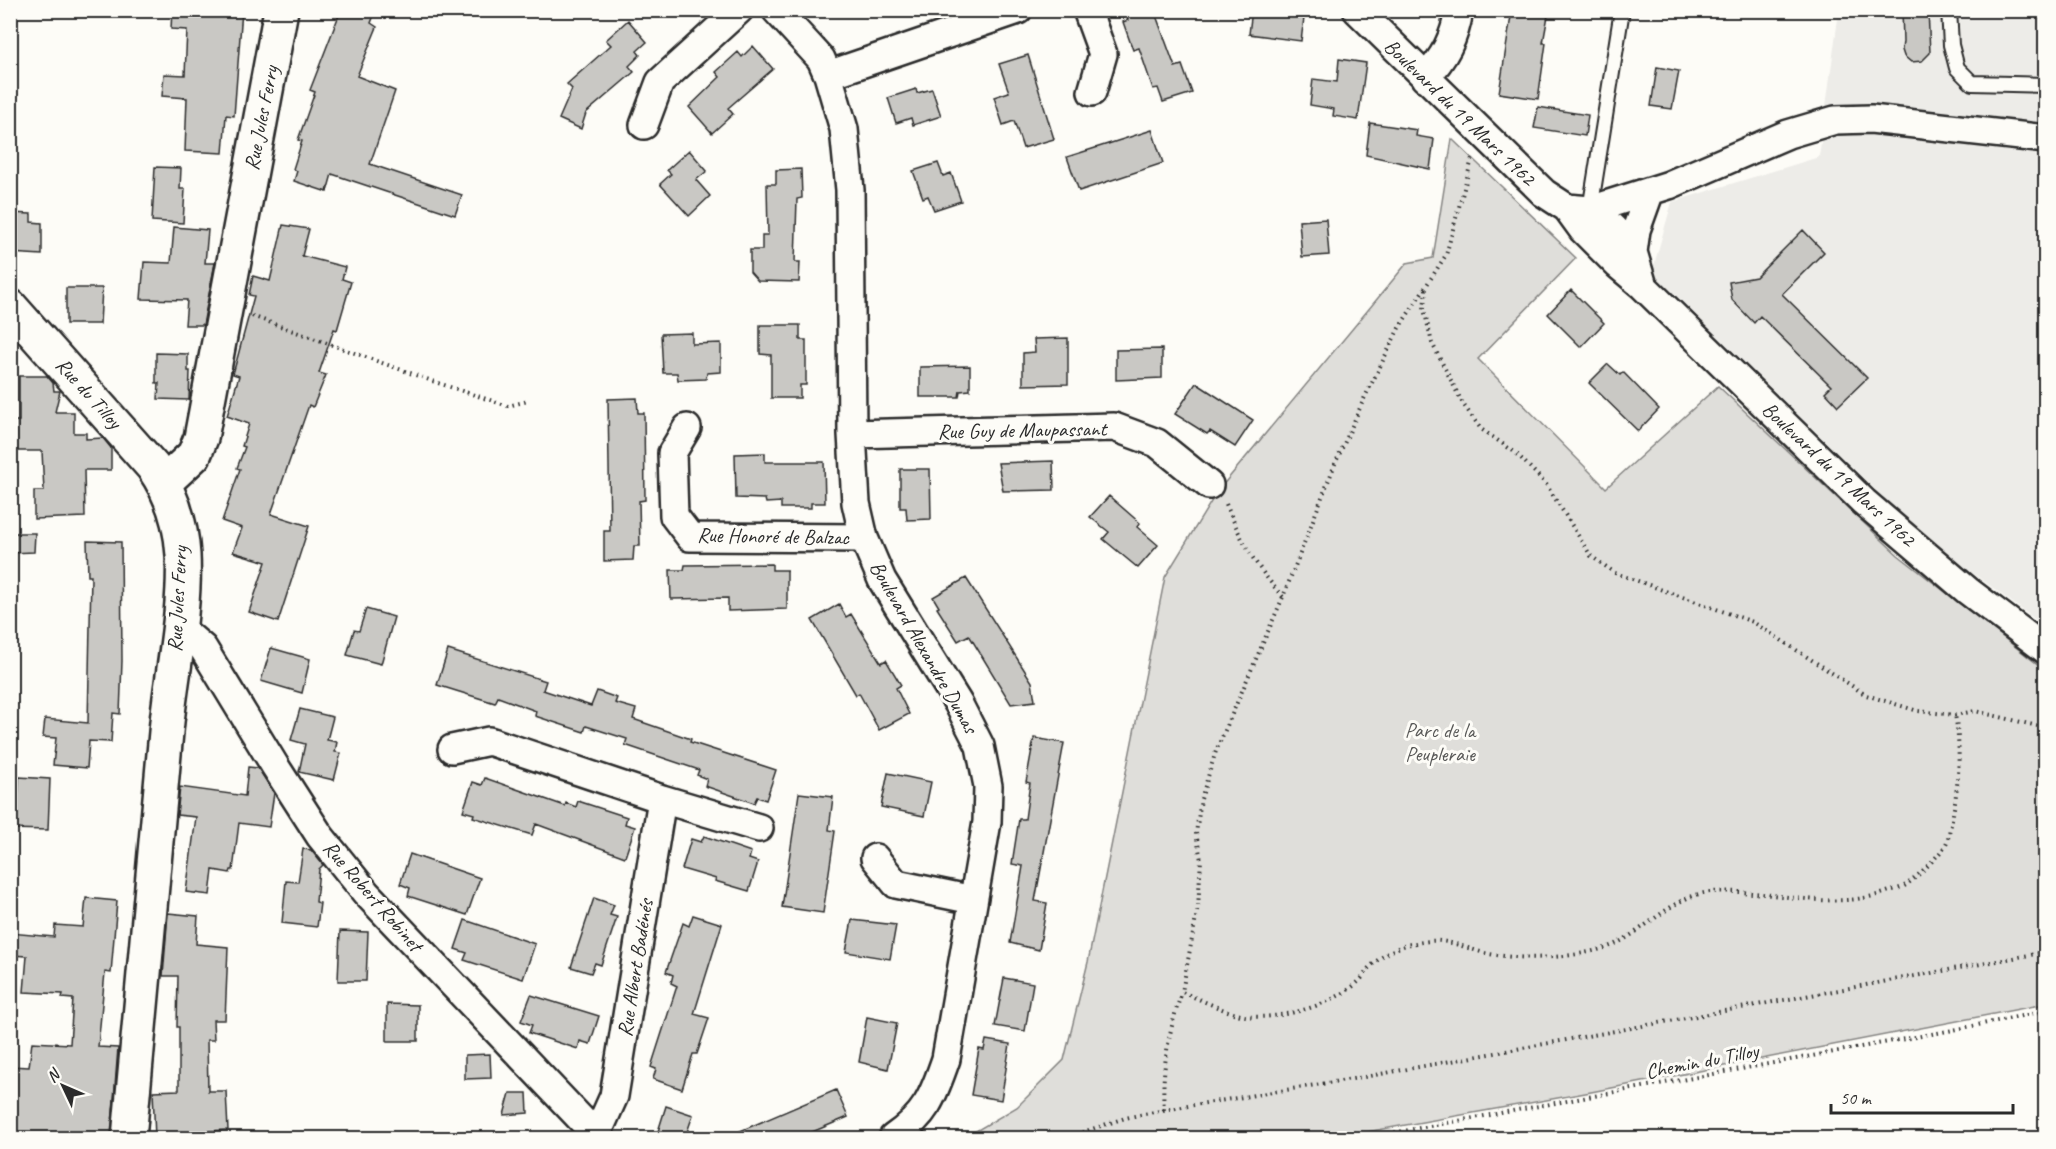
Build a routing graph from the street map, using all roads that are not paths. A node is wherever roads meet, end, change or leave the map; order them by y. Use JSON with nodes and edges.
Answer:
{"nodes":[{"id":1,"x":281,"y":10,"type":"edge"},
{"id":2,"x":739,"y":10,"type":"edge"},
{"id":3,"x":776,"y":10,"type":"edge"},
{"id":4,"x":1018,"y":10,"type":"edge"},
{"id":5,"x":1087,"y":10,"type":"edge"},
{"id":6,"x":1357,"y":10,"type":"edge"},
{"id":7,"x":1459,"y":10,"type":"edge"},
{"id":8,"x":1622,"y":10,"type":"edge"},
{"id":9,"x":1949,"y":10,"type":"edge"},
{"id":10,"x":828,"y":75,"type":"junction"},
{"id":11,"x":1425,"y":78,"type":"junction"},
{"id":12,"x":2046,"y":85,"type":"edge"},
{"id":13,"x":1092,"y":92,"type":"dead end"},
{"id":14,"x":644,"y":126,"type":"dead end"},
{"id":15,"x":2046,"y":139,"type":"edge"},
{"id":16,"x":1650,"y":191,"type":"junction"},
{"id":17,"x":1579,"y":209,"type":"junction"},
{"id":18,"x":1634,"y":252,"type":"junction"},
{"id":19,"x":1643,"y":286,"type":"junction"},
{"id":20,"x":10,"y":306,"type":"edge"},
{"id":21,"x":687,"y":428,"type":"dead end"},
{"id":22,"x":852,"y":434,"type":"junction"},
{"id":23,"x":164,"y":483,"type":"junction"},
{"id":24,"x":1216,"y":492,"type":"road end"},
{"id":25,"x":864,"y":538,"type":"junction"},
{"id":26,"x":178,"y":632,"type":"junction"},
{"id":27,"x":2046,"y":650,"type":"edge"},
{"id":28,"x":452,"y":749,"type":"dead end"},
{"id":29,"x":662,"y":799,"type":"junction"},
{"id":30,"x":759,"y":828,"type":"dead end"},
{"id":31,"x":875,"y":858,"type":"dead end"},
{"id":32,"x":973,"y":900,"type":"junction"},
{"id":33,"x":598,"y":1136,"type":"edge"},
{"id":34,"x":129,"y":1138,"type":"edge"},
{"id":35,"x":893,"y":1138,"type":"edge"}],
"edges":[{"from":1,"to":23,"type":"street","name":"Rue Jules Ferry"},
{"from":2,"to":14,"type":"street"},
{"from":3,"to":10,"type":"street","name":"Boulevard Alexandre Dumas"},
{"from":4,"to":10,"type":"street"},
{"from":5,"to":13,"type":"street"},
{"from":6,"to":11,"type":"street","name":"Boulevard du 19 Mars 1962"},
{"from":7,"to":11,"type":"street"},
{"from":8,"to":17,"type":"lane"},
{"from":9,"to":12,"type":"lane"},
{"from":10,"to":22,"type":"street","name":"Boulevard Alexandre Dumas"},
{"from":11,"to":17,"type":"street","name":"Boulevard du 19 Mars 1962"},
{"from":15,"to":16,"type":"street"},
{"from":16,"to":17,"type":"street"},
{"from":16,"to":18,"type":"street","name":"Boulevard du 19 Mars 1962"},
{"from":17,"to":18,"type":"street","name":"Boulevard du 19 Mars 1962"},
{"from":17,"to":19,"type":"street","name":"Boulevard du 19 Mars 1962"},
{"from":18,"to":19,"type":"street","name":"Boulevard du 19 Mars 1962"},
{"from":19,"to":27,"type":"street","name":"Boulevard du 19 Mars 1962"},
{"from":20,"to":23,"type":"street","name":"Rue du Tilloy"},
{"from":21,"to":25,"type":"street","name":"Rue Honoré de Balzac"},
{"from":22,"to":24,"type":"street","name":"Rue Guy de Maupassant"},
{"from":22,"to":25,"type":"street","name":"Boulevard Alexandre Dumas"},
{"from":23,"to":26,"type":"street","name":"Rue Jules Ferry"},
{"from":25,"to":32,"type":"street","name":"Boulevard Alexandre Dumas"},
{"from":26,"to":33,"type":"street","name":"Rue Robert Robinet"},
{"from":26,"to":34,"type":"street","name":"Rue Jules Ferry"},
{"from":28,"to":29,"type":"street"},
{"from":29,"to":30,"type":"street"},
{"from":29,"to":33,"type":"street","name":"Rue Albert Badénés"},
{"from":31,"to":32,"type":"street"},
{"from":32,"to":35,"type":"street","name":"Boulevard Alexandre Dumas"}]}
